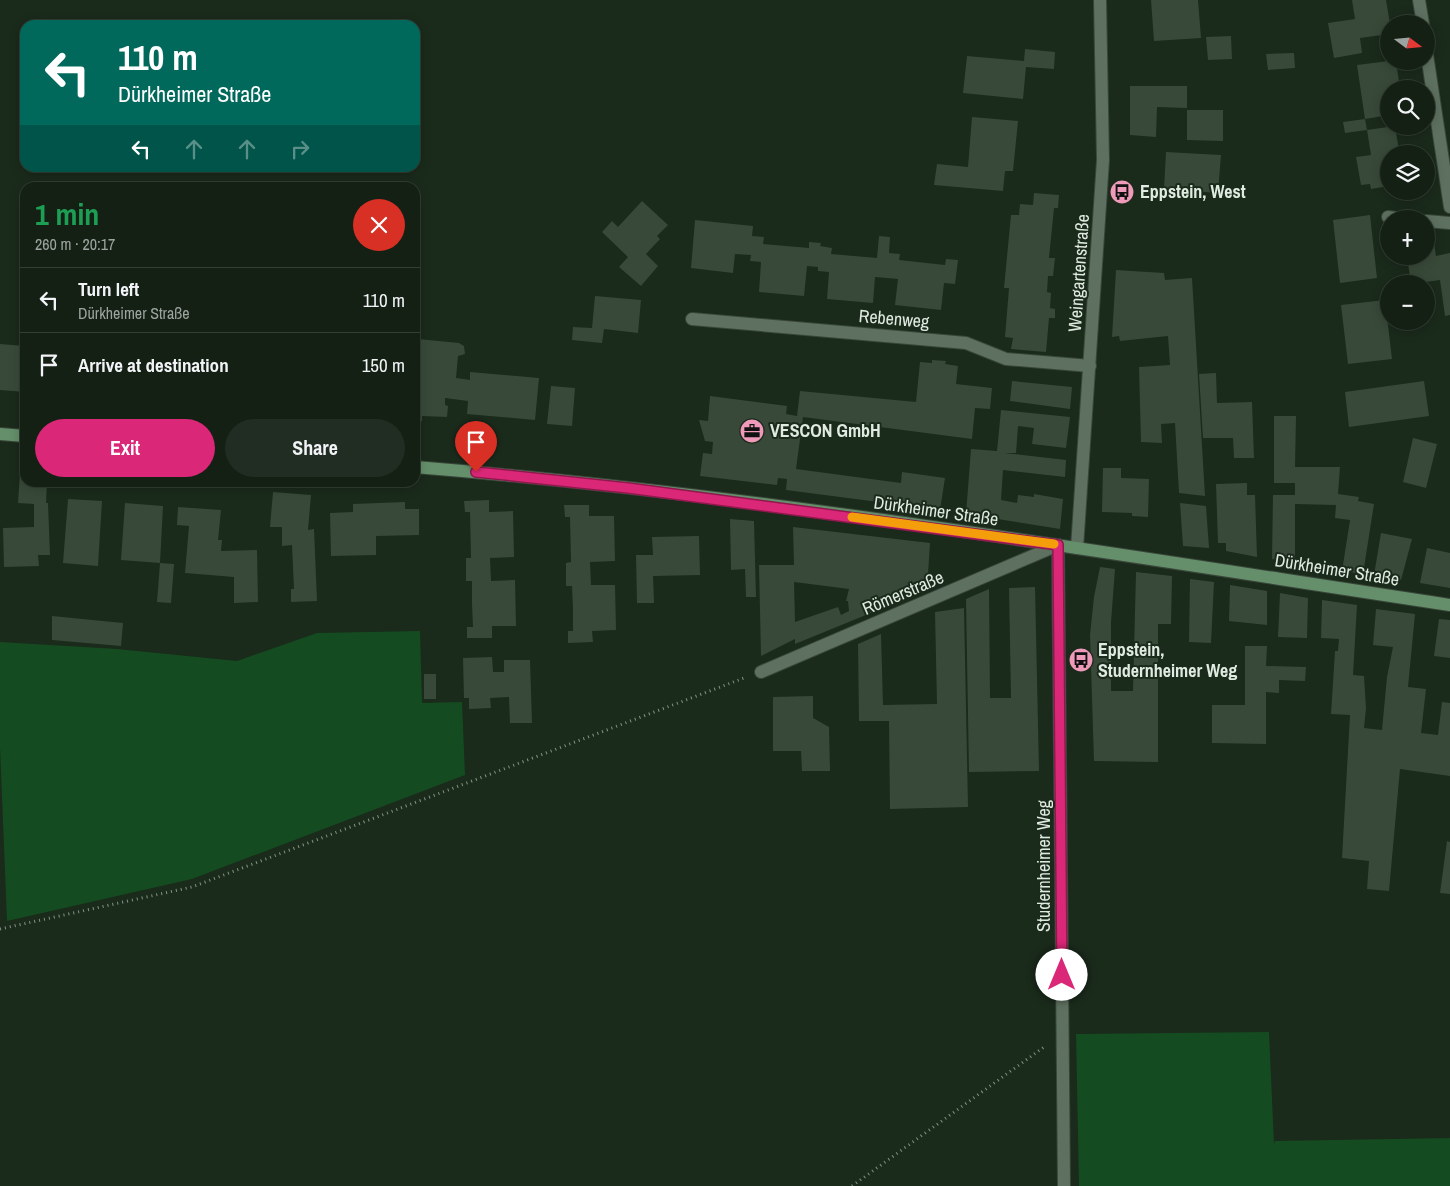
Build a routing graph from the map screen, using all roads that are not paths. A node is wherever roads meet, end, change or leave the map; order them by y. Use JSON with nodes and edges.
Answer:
{"nodes":[{"id":1,"x":1100,"y":0,"type":"edge"},
{"id":2,"x":1419,"y":0,"type":"edge"},
{"id":3,"x":1422,"y":15,"type":"edge"},
{"id":4,"x":1429,"y":70,"type":"edge"},
{"id":5,"x":1450,"y":207,"type":"edge"},
{"id":6,"x":1435,"y":222,"type":"edge"},
{"id":7,"x":1450,"y":223,"type":"edge"},
{"id":8,"x":692,"y":319,"type":"dead end"},
{"id":9,"x":1090,"y":366,"type":"junction"},
{"id":10,"x":0,"y":434,"type":"edge"},
{"id":11,"x":20,"y":436,"type":"edge"},
{"id":12,"x":420,"y":467,"type":"edge"},
{"id":13,"x":1058,"y":545,"type":"junction"},
{"id":14,"x":1077,"y":548,"type":"junction"},
{"id":15,"x":1450,"y":605,"type":"edge"},
{"id":16,"x":761,"y":672,"type":"road end"},
{"id":17,"x":1064,"y":1186,"type":"edge"}],
"edges":[{"from":1,"to":9,"type":"street","name":"Weingartenstraße"},
{"from":2,"to":3,"type":"street"},
{"from":4,"to":5,"type":"street"},
{"from":6,"to":7,"type":"street"},
{"from":8,"to":9,"type":"street","name":"Rebenweg"},
{"from":9,"to":14,"type":"street","name":"Weingartenstraße"},
{"from":10,"to":11,"type":"main road"},
{"from":12,"to":13,"type":"main road","name":"Dürkheimer Straße"},
{"from":13,"to":14,"type":"main road","name":"Dürkheimer Straße"},
{"from":13,"to":16,"type":"street","name":"Römerstraße"},
{"from":13,"to":17,"type":"street","name":"Studernheimer Weg"},
{"from":14,"to":15,"type":"main road","name":"Dürkheimer Straße"}]}
